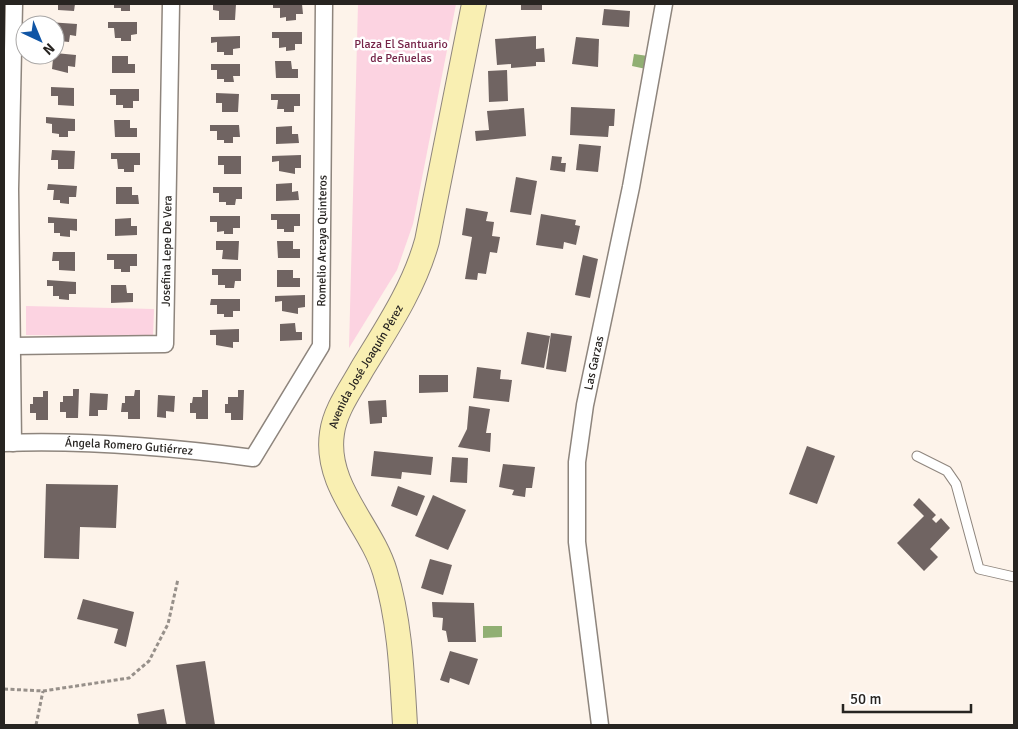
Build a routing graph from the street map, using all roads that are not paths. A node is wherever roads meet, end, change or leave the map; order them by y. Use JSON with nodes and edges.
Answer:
{"nodes":[{"id":1,"x":14,"y":4,"type":"edge"},
{"id":2,"x":172,"y":4,"type":"edge"},
{"id":3,"x":324,"y":4,"type":"edge"},
{"id":4,"x":474,"y":4,"type":"edge"},
{"id":5,"x":664,"y":4,"type":"edge"},
{"id":6,"x":12,"y":346,"type":"junction"},
{"id":7,"x":9,"y":443,"type":"edge"},
{"id":8,"x":918,"y":456,"type":"dead end"},
{"id":9,"x":253,"y":458,"type":"joint"},
{"id":10,"x":1014,"y":577,"type":"edge"},
{"id":11,"x":405,"y":725,"type":"edge"},
{"id":12,"x":600,"y":725,"type":"edge"}],
"edges":[{"from":1,"to":6,"type":"street"},
{"from":2,"to":6,"type":"street","name":"Josefina Lepe De Vera"},
{"from":3,"to":9,"type":"street","name":"Romelio Arcaya Quinteros"},
{"from":4,"to":11,"type":"main road","name":"Avenida José Joaquín Pérez"},
{"from":5,"to":12,"type":"street","name":"Las Garzas"},
{"from":6,"to":7,"type":"street"},
{"from":7,"to":9,"type":"street","name":"Ángela Romero Gutiérrez"},
{"from":8,"to":10,"type":"lane"}]}
